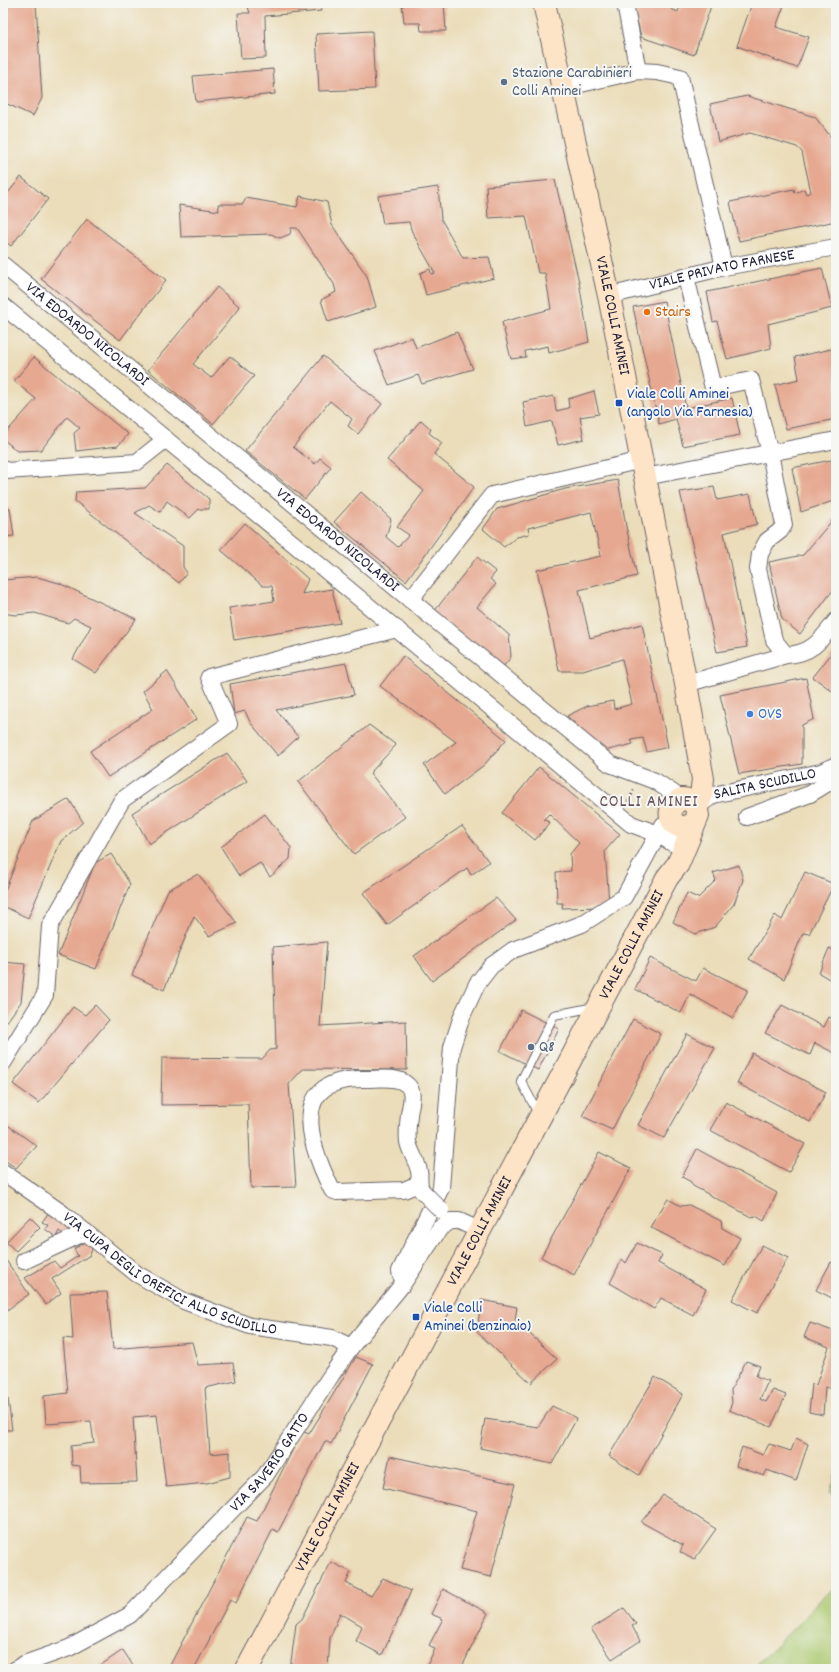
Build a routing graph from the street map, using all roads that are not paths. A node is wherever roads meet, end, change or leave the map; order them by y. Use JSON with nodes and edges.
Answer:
{"nodes":[{"id":1,"x":544,"y":3,"type":"edge"},
{"id":2,"x":625,"y":3,"type":"edge"},
{"id":3,"x":638,"y":71,"type":"junction"},
{"id":4,"x":563,"y":88,"type":"junction"},
{"id":5,"x":836,"y":247,"type":"edge"},
{"id":6,"x":3,"y":264,"type":"edge"},
{"id":7,"x":724,"y":266,"type":"junction"},
{"id":8,"x":686,"y":276,"type":"junction"},
{"id":9,"x":609,"y":296,"type":"junction"},
{"id":10,"x":3,"y":306,"type":"edge"},
{"id":11,"x":166,"y":439,"type":"junction"},
{"id":12,"x":836,"y":440,"type":"edge"},
{"id":13,"x":770,"y":453,"type":"junction"},
{"id":14,"x":643,"y":468,"type":"junction"},
{"id":15,"x":3,"y":469,"type":"edge"},
{"id":16,"x":410,"y":600,"type":"junction"},
{"id":17,"x":836,"y":621,"type":"edge"},
{"id":18,"x":397,"y":629,"type":"junction"},
{"id":19,"x":786,"y":655,"type":"junction"},
{"id":20,"x":686,"y":684,"type":"junction"},
{"id":21,"x":836,"y":765,"type":"edge"},
{"id":22,"x":836,"y":778,"type":"edge"},
{"id":23,"x":747,"y":817,"type":"dead end"},
{"id":24,"x":678,"y":820,"type":"junction"},
{"id":25,"x":667,"y":878,"type":"junction"},
{"id":26,"x":599,"y":1006,"type":"junction"},
{"id":27,"x":3,"y":1063,"type":"edge"},
{"id":28,"x":540,"y":1118,"type":"junction"},
{"id":29,"x":3,"y":1172,"type":"edge"},
{"id":30,"x":420,"y":1187,"type":"junction"},
{"id":31,"x":446,"y":1216,"type":"junction"},
{"id":32,"x":481,"y":1231,"type":"junction"},
{"id":33,"x":86,"y":1232,"type":"junction"},
{"id":34,"x":24,"y":1261,"type":"dead end"},
{"id":35,"x":402,"y":1285,"type":"junction"},
{"id":36,"x":351,"y":1347,"type":"junction"},
{"id":37,"x":16,"y":1669,"type":"edge"},
{"id":38,"x":247,"y":1669,"type":"edge"}],
"edges":[{"from":1,"to":4,"type":"main road","name":"VIALE COLLI AMINEI"},
{"from":2,"to":3,"type":"street"},
{"from":3,"to":4,"type":"street"},
{"from":3,"to":7,"type":"street"},
{"from":4,"to":9,"type":"main road","name":"VIALE COLLI AMINEI"},
{"from":5,"to":7,"type":"street","name":"VIALE PRIVATO FARNESE"},
{"from":6,"to":16,"type":"street","name":"VIA EDOARDO NICOLARDI"},
{"from":7,"to":8,"type":"street","name":"VIALE PRIVATO FARNESE"},
{"from":8,"to":9,"type":"street","name":"VIALE PRIVATO FARNESE"},
{"from":8,"to":13,"type":"street"},
{"from":9,"to":14,"type":"main road","name":"VIALE COLLI AMINEI"},
{"from":10,"to":11,"type":"street","name":"VIA EDOARDO NICOLARDI"},
{"from":11,"to":15,"type":"street"},
{"from":11,"to":18,"type":"street","name":"VIA EDOARDO NICOLARDI"},
{"from":12,"to":13,"type":"street"},
{"from":13,"to":14,"type":"street"},
{"from":13,"to":19,"type":"street"},
{"from":14,"to":16,"type":"street"},
{"from":14,"to":20,"type":"main road","name":"VIALE COLLI AMINEI"},
{"from":16,"to":24,"type":"street","name":"VIA EDOARDO NICOLARDI"},
{"from":17,"to":19,"type":"street"},
{"from":18,"to":24,"type":"street","name":"VIA EDOARDO NICOLARDI"},
{"from":18,"to":27,"type":"street"},
{"from":19,"to":20,"type":"street"},
{"from":20,"to":24,"type":"main road","name":"VIALE COLLI AMINEI"},
{"from":21,"to":24,"type":"street","name":"SALITA SCUDILLO"},
{"from":22,"to":23,"type":"street"},
{"from":24,"to":25,"type":"main road","name":"VIALE COLLI AMINEI"},
{"from":24,"to":25,"type":"main road","name":"VIALE COLLI AMINEI"},
{"from":24,"to":35,"type":"street"},
{"from":25,"to":26,"type":"main road","name":"VIALE COLLI AMINEI"},
{"from":26,"to":28,"type":"main road","name":"VIALE COLLI AMINEI"},
{"from":26,"to":28,"type":"lane"},
{"from":28,"to":32,"type":"main road","name":"VIALE COLLI AMINEI"},
{"from":29,"to":33,"type":"street","name":"VIA CUPA DEGLI OREFICI ALLO SCUDILLO"},
{"from":30,"to":30,"type":"street"},
{"from":30,"to":31,"type":"street","bridge":true},
{"from":31,"to":32,"type":"street"},
{"from":31,"to":35,"type":"street","name":"VIA SAVERIO GATTO"},
{"from":32,"to":38,"type":"main road","name":"VIALE COLLI AMINEI"},
{"from":33,"to":34,"type":"street"},
{"from":33,"to":36,"type":"street","name":"VIA CUPA DEGLI OREFICI ALLO SCUDILLO"},
{"from":35,"to":36,"type":"street","name":"VIA SAVERIO GATTO"},
{"from":36,"to":37,"type":"street","name":"VIA SAVERIO GATTO"}]}
